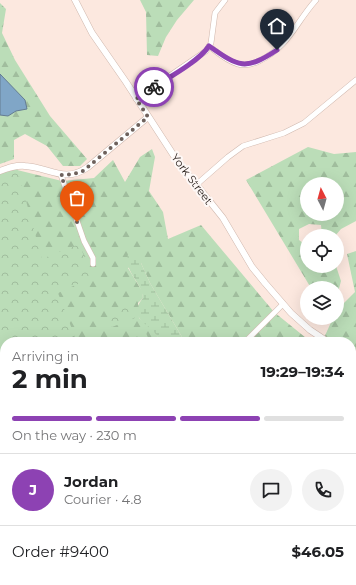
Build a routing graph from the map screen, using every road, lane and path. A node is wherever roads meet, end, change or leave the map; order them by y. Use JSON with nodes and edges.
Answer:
{"nodes":[{"id":1,"x":75,"y":0,"type":"edge"},
{"id":2,"x":225,"y":0,"type":"edge"},
{"id":3,"x":316,"y":0,"type":"edge"},
{"id":4,"x":209,"y":46,"type":"junction"},
{"id":5,"x":356,"y":80,"type":"edge"},
{"id":6,"x":136,"y":99,"type":"junction"},
{"id":7,"x":148,"y":117,"type":"junction"},
{"id":8,"x":0,"y":171,"type":"edge"},
{"id":9,"x":61,"y":175,"type":"junction"},
{"id":10,"x":196,"y":185,"type":"junction"},
{"id":11,"x":93,"y":264,"type":"dead end"},
{"id":12,"x":283,"y":304,"type":"junction"},
{"id":13,"x":250,"y":337,"type":"edge"},
{"id":14,"x":321,"y":337,"type":"edge"}],
"edges":[{"from":1,"to":6,"type":"street","name":"York Street"},
{"from":2,"to":4,"type":"street"},
{"from":3,"to":4,"type":"street"},
{"from":4,"to":6,"type":"street"},
{"from":5,"to":10,"type":"street"},
{"from":6,"to":7,"type":"street","name":"York Street"},
{"from":7,"to":9,"type":"street"},
{"from":7,"to":10,"type":"street","name":"York Street"},
{"from":8,"to":9,"type":"street"},
{"from":9,"to":11,"type":"street"},
{"from":10,"to":12,"type":"street","name":"York Street"},
{"from":12,"to":13,"type":"street"},
{"from":12,"to":14,"type":"street","name":"York Street"}]}
